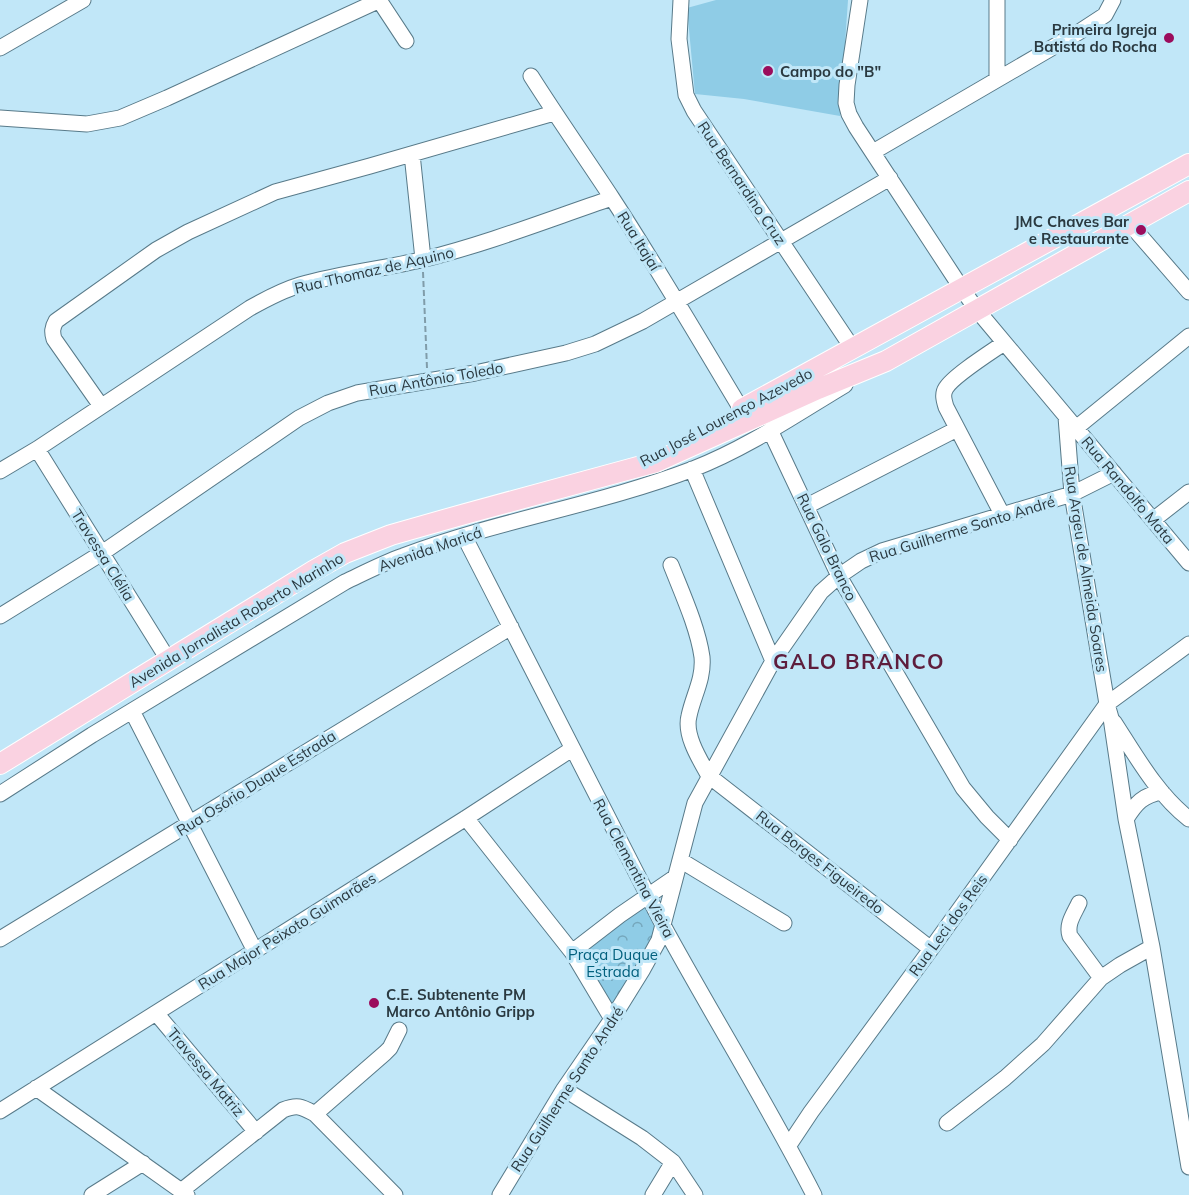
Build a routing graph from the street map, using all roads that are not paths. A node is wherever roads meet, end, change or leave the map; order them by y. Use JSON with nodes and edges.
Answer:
{"nodes":[{"id":1,"x":83,"y":0,"type":"edge"},
{"id":2,"x":380,"y":0,"type":"edge"},
{"id":3,"x":681,"y":0,"type":"edge"},
{"id":4,"x":860,"y":0,"type":"edge"},
{"id":5,"x":997,"y":0,"type":"edge"},
{"id":6,"x":1113,"y":0,"type":"edge"},
{"id":7,"x":406,"y":41,"type":"dead end"},
{"id":8,"x":0,"y":48,"type":"edge"},
{"id":9,"x":531,"y":76,"type":"dead end"},
{"id":10,"x":997,"y":79,"type":"junction"},
{"id":11,"x":554,"y":113,"type":"junction"},
{"id":12,"x":0,"y":118,"type":"edge"},
{"id":13,"x":873,"y":152,"type":"junction"},
{"id":14,"x":412,"y":154,"type":"junction"},
{"id":15,"x":1189,"y":164,"type":"edge"},
{"id":16,"x":890,"y":178,"type":"junction"},
{"id":17,"x":1189,"y":191,"type":"edge"},
{"id":18,"x":612,"y":198,"type":"junction"},
{"id":19,"x":1130,"y":224,"type":"junction"},
{"id":20,"x":781,"y":241,"type":"junction"},
{"id":21,"x":423,"y":259,"type":"junction"},
{"id":22,"x":962,"y":289,"type":"junction"},
{"id":23,"x":1189,"y":292,"type":"edge"},
{"id":24,"x":677,"y":302,"type":"junction"},
{"id":25,"x":977,"y":310,"type":"junction"},
{"id":26,"x":1189,"y":336,"type":"edge"},
{"id":27,"x":1004,"y":343,"type":"junction"},
{"id":28,"x":853,"y":349,"type":"junction"},
{"id":29,"x":886,"y":361,"type":"junction"},
{"id":30,"x":101,"y":406,"type":"junction"},
{"id":31,"x":741,"y":409,"type":"junction"},
{"id":32,"x":1071,"y":423,"type":"junction"},
{"id":33,"x":957,"y":429,"type":"junction"},
{"id":34,"x":770,"y":430,"type":"junction"},
{"id":35,"x":37,"y":449,"type":"junction"},
{"id":36,"x":692,"y":469,"type":"junction"},
{"id":37,"x":625,"y":470,"type":"junction"},
{"id":38,"x":0,"y":471,"type":"edge"},
{"id":39,"x":1114,"y":473,"type":"junction"},
{"id":40,"x":1189,"y":492,"type":"edge"},
{"id":41,"x":1072,"y":494,"type":"junction"},
{"id":42,"x":807,"y":506,"type":"junction"},
{"id":43,"x":1003,"y":516,"type":"junction"},
{"id":44,"x":1153,"y":520,"type":"junction"},
{"id":45,"x":464,"y":536,"type":"junction"},
{"id":46,"x":102,"y":553,"type":"junction"},
{"id":47,"x":1189,"y":563,"type":"edge"},
{"id":48,"x":671,"y":565,"type":"dead end"},
{"id":49,"x":839,"y":576,"type":"junction"},
{"id":50,"x":0,"y":616,"type":"edge"},
{"id":51,"x":511,"y":627,"type":"junction"},
{"id":52,"x":1189,"y":644,"type":"edge"},
{"id":53,"x":169,"y":661,"type":"junction"},
{"id":54,"x":773,"y":661,"type":"junction"},
{"id":55,"x":132,"y":711,"type":"junction"},
{"id":56,"x":1109,"y":711,"type":"junction"},
{"id":57,"x":572,"y":749,"type":"junction"},
{"id":58,"x":0,"y":764,"type":"edge"},
{"id":59,"x":709,"y":776,"type":"junction"},
{"id":60,"x":1162,"y":792,"type":"junction"},
{"id":61,"x":0,"y":794,"type":"edge"},
{"id":62,"x":1186,"y":811,"type":"edge"},
{"id":63,"x":466,"y":818,"type":"junction"},
{"id":64,"x":1126,"y":819,"type":"junction"},
{"id":65,"x":189,"y":824,"type":"junction"},
{"id":66,"x":1010,"y":840,"type":"junction"},
{"id":67,"x":680,"y":860,"type":"junction"},
{"id":68,"x":674,"y":878,"type":"junction"},
{"id":69,"x":648,"y":895,"type":"junction"},
{"id":70,"x":1079,"y":903,"type":"dead end"},
{"id":71,"x":784,"y":923,"type":"dead end"},
{"id":72,"x":663,"y":925,"type":"junction"},
{"id":73,"x":0,"y":939,"type":"edge"},
{"id":74,"x":1152,"y":947,"type":"junction"},
{"id":75,"x":932,"y":949,"type":"junction"},
{"id":76,"x":255,"y":951,"type":"junction"},
{"id":77,"x":572,"y":952,"type":"junction"},
{"id":78,"x":1101,"y":978,"type":"junction"},
{"id":79,"x":156,"y":1013,"type":"junction"},
{"id":80,"x":612,"y":1019,"type":"junction"},
{"id":81,"x":399,"y":1030,"type":"dead end"},
{"id":82,"x":36,"y":1088,"type":"junction"},
{"id":83,"x":564,"y":1089,"type":"junction"},
{"id":84,"x":0,"y":1111,"type":"edge"},
{"id":85,"x":315,"y":1114,"type":"junction"},
{"id":86,"x":947,"y":1123,"type":"dead end"},
{"id":87,"x":256,"y":1131,"type":"junction"},
{"id":88,"x":789,"y":1145,"type":"junction"},
{"id":89,"x":673,"y":1162,"type":"junction"},
{"id":90,"x":143,"y":1163,"type":"junction"},
{"id":91,"x":1189,"y":1167,"type":"edge"},
{"id":92,"x":184,"y":1193,"type":"edge"},
{"id":93,"x":92,"y":1195,"type":"edge"},
{"id":94,"x":395,"y":1195,"type":"edge"},
{"id":95,"x":500,"y":1195,"type":"edge"},
{"id":96,"x":653,"y":1195,"type":"edge"},
{"id":97,"x":694,"y":1195,"type":"edge"},
{"id":98,"x":814,"y":1195,"type":"edge"}],
"edges":[{"from":1,"to":8,"type":"street"},
{"from":2,"to":7,"type":"street"},
{"from":2,"to":12,"type":"street"},
{"from":3,"to":20,"type":"street","name":"Rua Bernardino Cruz"},
{"from":4,"to":13,"type":"street"},
{"from":5,"to":10,"type":"street"},
{"from":6,"to":10,"type":"street"},
{"from":9,"to":11,"type":"street","name":"Rua Itajaí"},
{"from":10,"to":13,"type":"street"},
{"from":11,"to":14,"type":"street"},
{"from":11,"to":18,"type":"street","name":"Rua Itajaí"},
{"from":13,"to":16,"type":"street"},
{"from":14,"to":21,"type":"street"},
{"from":14,"to":30,"type":"street"},
{"from":15,"to":22,"type":"main road","name":"Rua José Lourenço Azevedo"},
{"from":16,"to":20,"type":"street","name":"Rua Antônio Toledo"},
{"from":16,"to":22,"type":"street"},
{"from":17,"to":19,"type":"main road","name":"Rua José Lourenço Azevedo"},
{"from":18,"to":21,"type":"street","name":"Rua Thomaz de Aquino"},
{"from":18,"to":24,"type":"street","name":"Rua Itajaí"},
{"from":19,"to":23,"type":"street"},
{"from":19,"to":25,"type":"main road","name":"Rua José Lourenço Azevedo"},
{"from":20,"to":24,"type":"street","name":"Rua Antônio Toledo"},
{"from":20,"to":28,"type":"street","name":"Rua Bernardino Cruz"},
{"from":21,"to":30,"type":"street","name":"Rua Thomaz de Aquino"},
{"from":22,"to":25,"type":"street"},
{"from":22,"to":28,"type":"main road","name":"Rua José Lourenço Azevedo"},
{"from":24,"to":31,"type":"street","name":"Rua Itajaí"},
{"from":24,"to":46,"type":"street","name":"Rua Antônio Toledo"},
{"from":25,"to":27,"type":"street"},
{"from":25,"to":29,"type":"main road","name":"Rua José Lourenço Azevedo"},
{"from":26,"to":32,"type":"street"},
{"from":27,"to":32,"type":"street"},
{"from":27,"to":33,"type":"street"},
{"from":28,"to":31,"type":"main road","name":"Rua José Lourenço Azevedo"},
{"from":29,"to":34,"type":"street","name":"Avenida Maricá"},
{"from":29,"to":37,"type":"main road","name":"Rua José Lourenço Azevedo"},
{"from":30,"to":35,"type":"street","name":"Rua Thomaz de Aquino"},
{"from":31,"to":37,"type":"main road","name":"Rua José Lourenço Azevedo"},
{"from":32,"to":39,"type":"street","name":"Rua Randolfo Mata"},
{"from":32,"to":41,"type":"street","name":"Rua Argeu de Almeida Soares"},
{"from":33,"to":42,"type":"street"},
{"from":33,"to":43,"type":"street"},
{"from":34,"to":36,"type":"street","name":"Avenida Maricá"},
{"from":34,"to":42,"type":"street","name":"Rua Galo Branco"},
{"from":35,"to":38,"type":"street","name":"Rua Thomaz de Aquino"},
{"from":35,"to":46,"type":"street","name":"Travessa Clélia"},
{"from":36,"to":45,"type":"street","name":"Avenida Maricá"},
{"from":36,"to":54,"type":"street"},
{"from":37,"to":53,"type":"main road","name":"Avenida Jornalista Roberto Marinho"},
{"from":39,"to":41,"type":"street","name":"Rua Guilherme Santo André"},
{"from":39,"to":44,"type":"street","name":"Rua Randolfo Mata"},
{"from":40,"to":44,"type":"street"},
{"from":41,"to":43,"type":"street","name":"Rua Guilherme Santo André"},
{"from":41,"to":56,"type":"street","name":"Rua Argeu de Almeida Soares"},
{"from":42,"to":49,"type":"street","name":"Rua Galo Branco"},
{"from":43,"to":49,"type":"street","name":"Rua Guilherme Santo André"},
{"from":44,"to":47,"type":"street","name":"Rua Randolfo Mata"},
{"from":45,"to":51,"type":"street","name":"Rua Clementina Vieira"},
{"from":45,"to":55,"type":"street","name":"Avenida Maricá"},
{"from":46,"to":50,"type":"street","name":"Rua Antônio Toledo"},
{"from":46,"to":53,"type":"street","name":"Travessa Clélia"},
{"from":48,"to":59,"type":"street"},
{"from":49,"to":54,"type":"street","name":"Rua Guilherme Santo André"},
{"from":49,"to":66,"type":"street","name":"Rua Galo Branco"},
{"from":51,"to":57,"type":"street","name":"Rua Clementina Vieira"},
{"from":51,"to":65,"type":"street","name":"Rua Osório Duque Estrada"},
{"from":52,"to":56,"type":"street","name":"Rua Leci dos Reis"},
{"from":53,"to":58,"type":"main road","name":"Avenida Jornalista Roberto Marinho"},
{"from":54,"to":59,"type":"street","name":"Rua Guilherme Santo André"},
{"from":55,"to":61,"type":"street","name":"Avenida Maricá"},
{"from":55,"to":65,"type":"street"},
{"from":56,"to":60,"type":"street"},
{"from":56,"to":64,"type":"street","name":"Rua Argeu de Almeida Soares"},
{"from":56,"to":66,"type":"street","name":"Rua Leci dos Reis"},
{"from":57,"to":63,"type":"street","name":"Rua Major Peixoto Guimarães"},
{"from":57,"to":69,"type":"street","name":"Rua Clementina Vieira"},
{"from":59,"to":67,"type":"street","name":"Rua Guilherme Santo André"},
{"from":59,"to":75,"type":"street","name":"Rua Borges Figueiredo"},
{"from":60,"to":62,"type":"street"},
{"from":60,"to":64,"type":"street"},
{"from":63,"to":76,"type":"street","name":"Rua Major Peixoto Guimarães"},
{"from":63,"to":77,"type":"street"},
{"from":64,"to":74,"type":"street","name":"Rua Argeu de Almeida Soares"},
{"from":65,"to":73,"type":"street","name":"Rua Osório Duque Estrada"},
{"from":65,"to":76,"type":"street"},
{"from":66,"to":75,"type":"street","name":"Rua Leci dos Reis"},
{"from":67,"to":68,"type":"street","name":"Rua Guilherme Santo André"},
{"from":67,"to":71,"type":"street"},
{"from":68,"to":69,"type":"street"},
{"from":68,"to":72,"type":"street","name":"Rua Guilherme Santo André"},
{"from":69,"to":72,"type":"street","name":"Rua Clementina Vieira"},
{"from":69,"to":77,"type":"street"},
{"from":70,"to":78,"type":"street"},
{"from":72,"to":80,"type":"street","name":"Rua Guilherme Santo André"},
{"from":72,"to":88,"type":"street","name":"Rua Clementina Vieira"},
{"from":74,"to":78,"type":"street"},
{"from":74,"to":91,"type":"street","name":"Rua Argeu de Almeida Soares"},
{"from":75,"to":88,"type":"street","name":"Rua Leci dos Reis"},
{"from":76,"to":79,"type":"street","name":"Rua Major Peixoto Guimarães"},
{"from":77,"to":80,"type":"street"},
{"from":78,"to":86,"type":"street"},
{"from":79,"to":82,"type":"street","name":"Rua Major Peixoto Guimarães"},
{"from":79,"to":87,"type":"street","name":"Travessa Matriz"},
{"from":80,"to":83,"type":"street","name":"Rua Guilherme Santo André"},
{"from":81,"to":85,"type":"street"},
{"from":82,"to":84,"type":"street","name":"Rua Major Peixoto Guimarães"},
{"from":82,"to":90,"type":"street"},
{"from":83,"to":89,"type":"street"},
{"from":83,"to":95,"type":"street","name":"Rua Guilherme Santo André"},
{"from":85,"to":87,"type":"street"},
{"from":85,"to":94,"type":"street"},
{"from":87,"to":92,"type":"street"},
{"from":88,"to":98,"type":"street","name":"Rua Clementina Vieira"},
{"from":89,"to":96,"type":"street"},
{"from":89,"to":97,"type":"street"},
{"from":90,"to":92,"type":"street"},
{"from":90,"to":93,"type":"street"}]}
